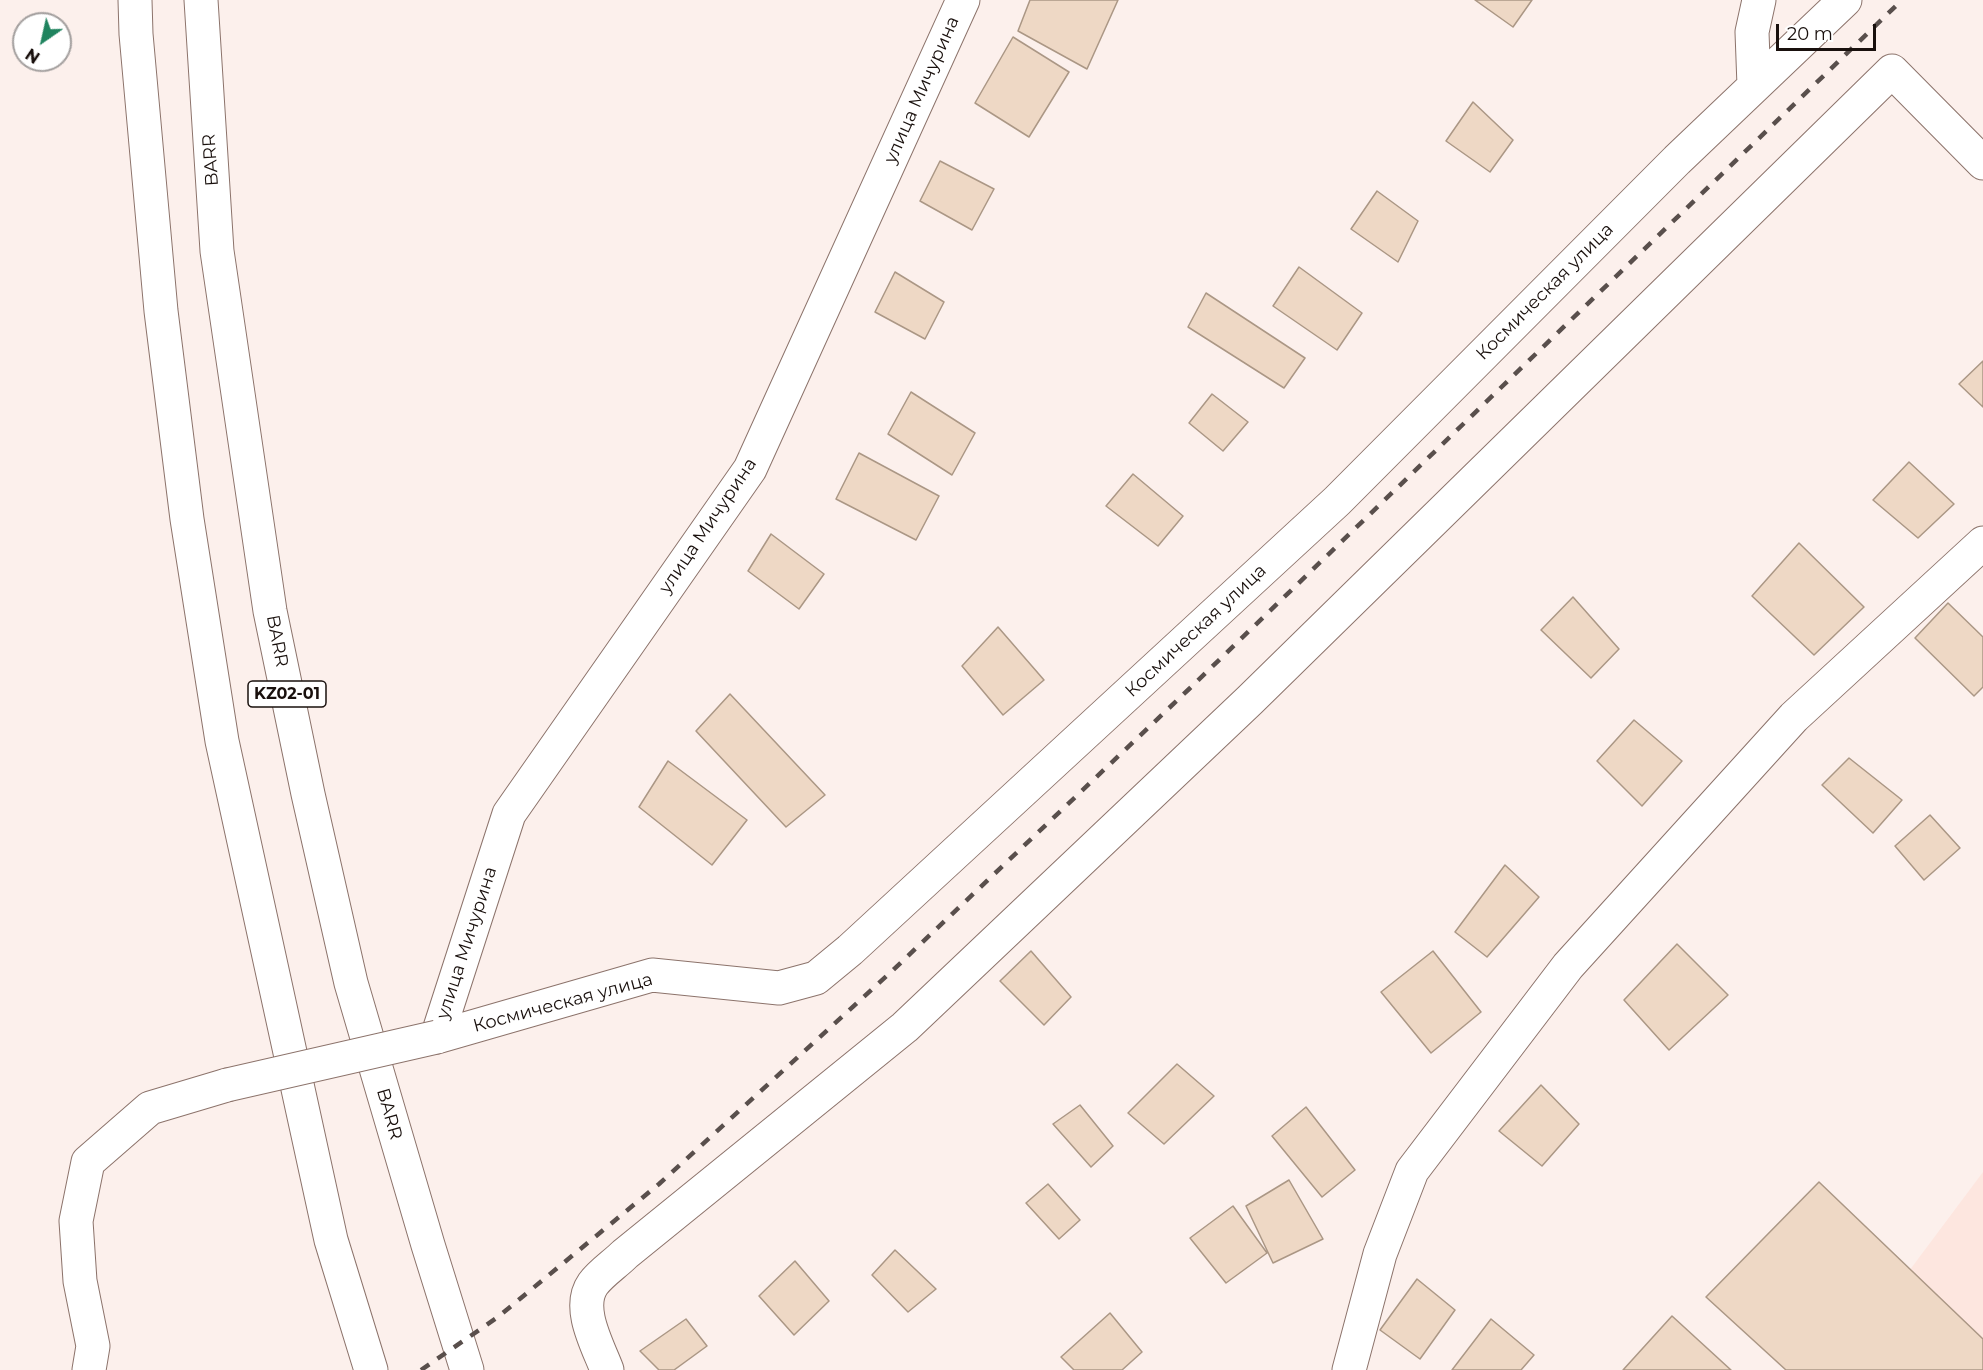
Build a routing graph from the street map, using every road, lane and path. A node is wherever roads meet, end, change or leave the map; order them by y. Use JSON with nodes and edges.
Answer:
{"nodes":[{"id":1,"x":135,"y":0,"type":"edge"},
{"id":2,"x":201,"y":0,"type":"edge"},
{"id":3,"x":963,"y":0,"type":"edge"},
{"id":4,"x":1759,"y":0,"type":"edge"},
{"id":5,"x":1845,"y":0,"type":"edge"},
{"id":6,"x":1754,"y":86,"type":"junction"},
{"id":7,"x":1983,"y":163,"type":"edge"},
{"id":8,"x":1983,"y":543,"type":"edge"},
{"id":9,"x":437,"y":1037,"type":"junction"},
{"id":10,"x":89,"y":1370,"type":"edge"},
{"id":11,"x":371,"y":1370,"type":"edge"},
{"id":12,"x":467,"y":1370,"type":"edge"},
{"id":13,"x":607,"y":1370,"type":"edge"},
{"id":14,"x":1349,"y":1370,"type":"edge"}],
"edges":[{"from":1,"to":11,"type":"main road"},
{"from":2,"to":12,"type":"main road","name":"BARR","number":"KZ02-01"},
{"from":3,"to":9,"type":"main road","name":"улица Мичурина"},
{"from":4,"to":6,"type":"main road"},
{"from":5,"to":6,"type":"main road","name":"Космическая улица"},
{"from":6,"to":9,"type":"main road","name":"Космическая улица"},
{"from":7,"to":13,"type":"main road"},
{"from":8,"to":14,"type":"main road"},
{"from":9,"to":10,"type":"main road","name":"Космическая улица","bridge":true}]}
